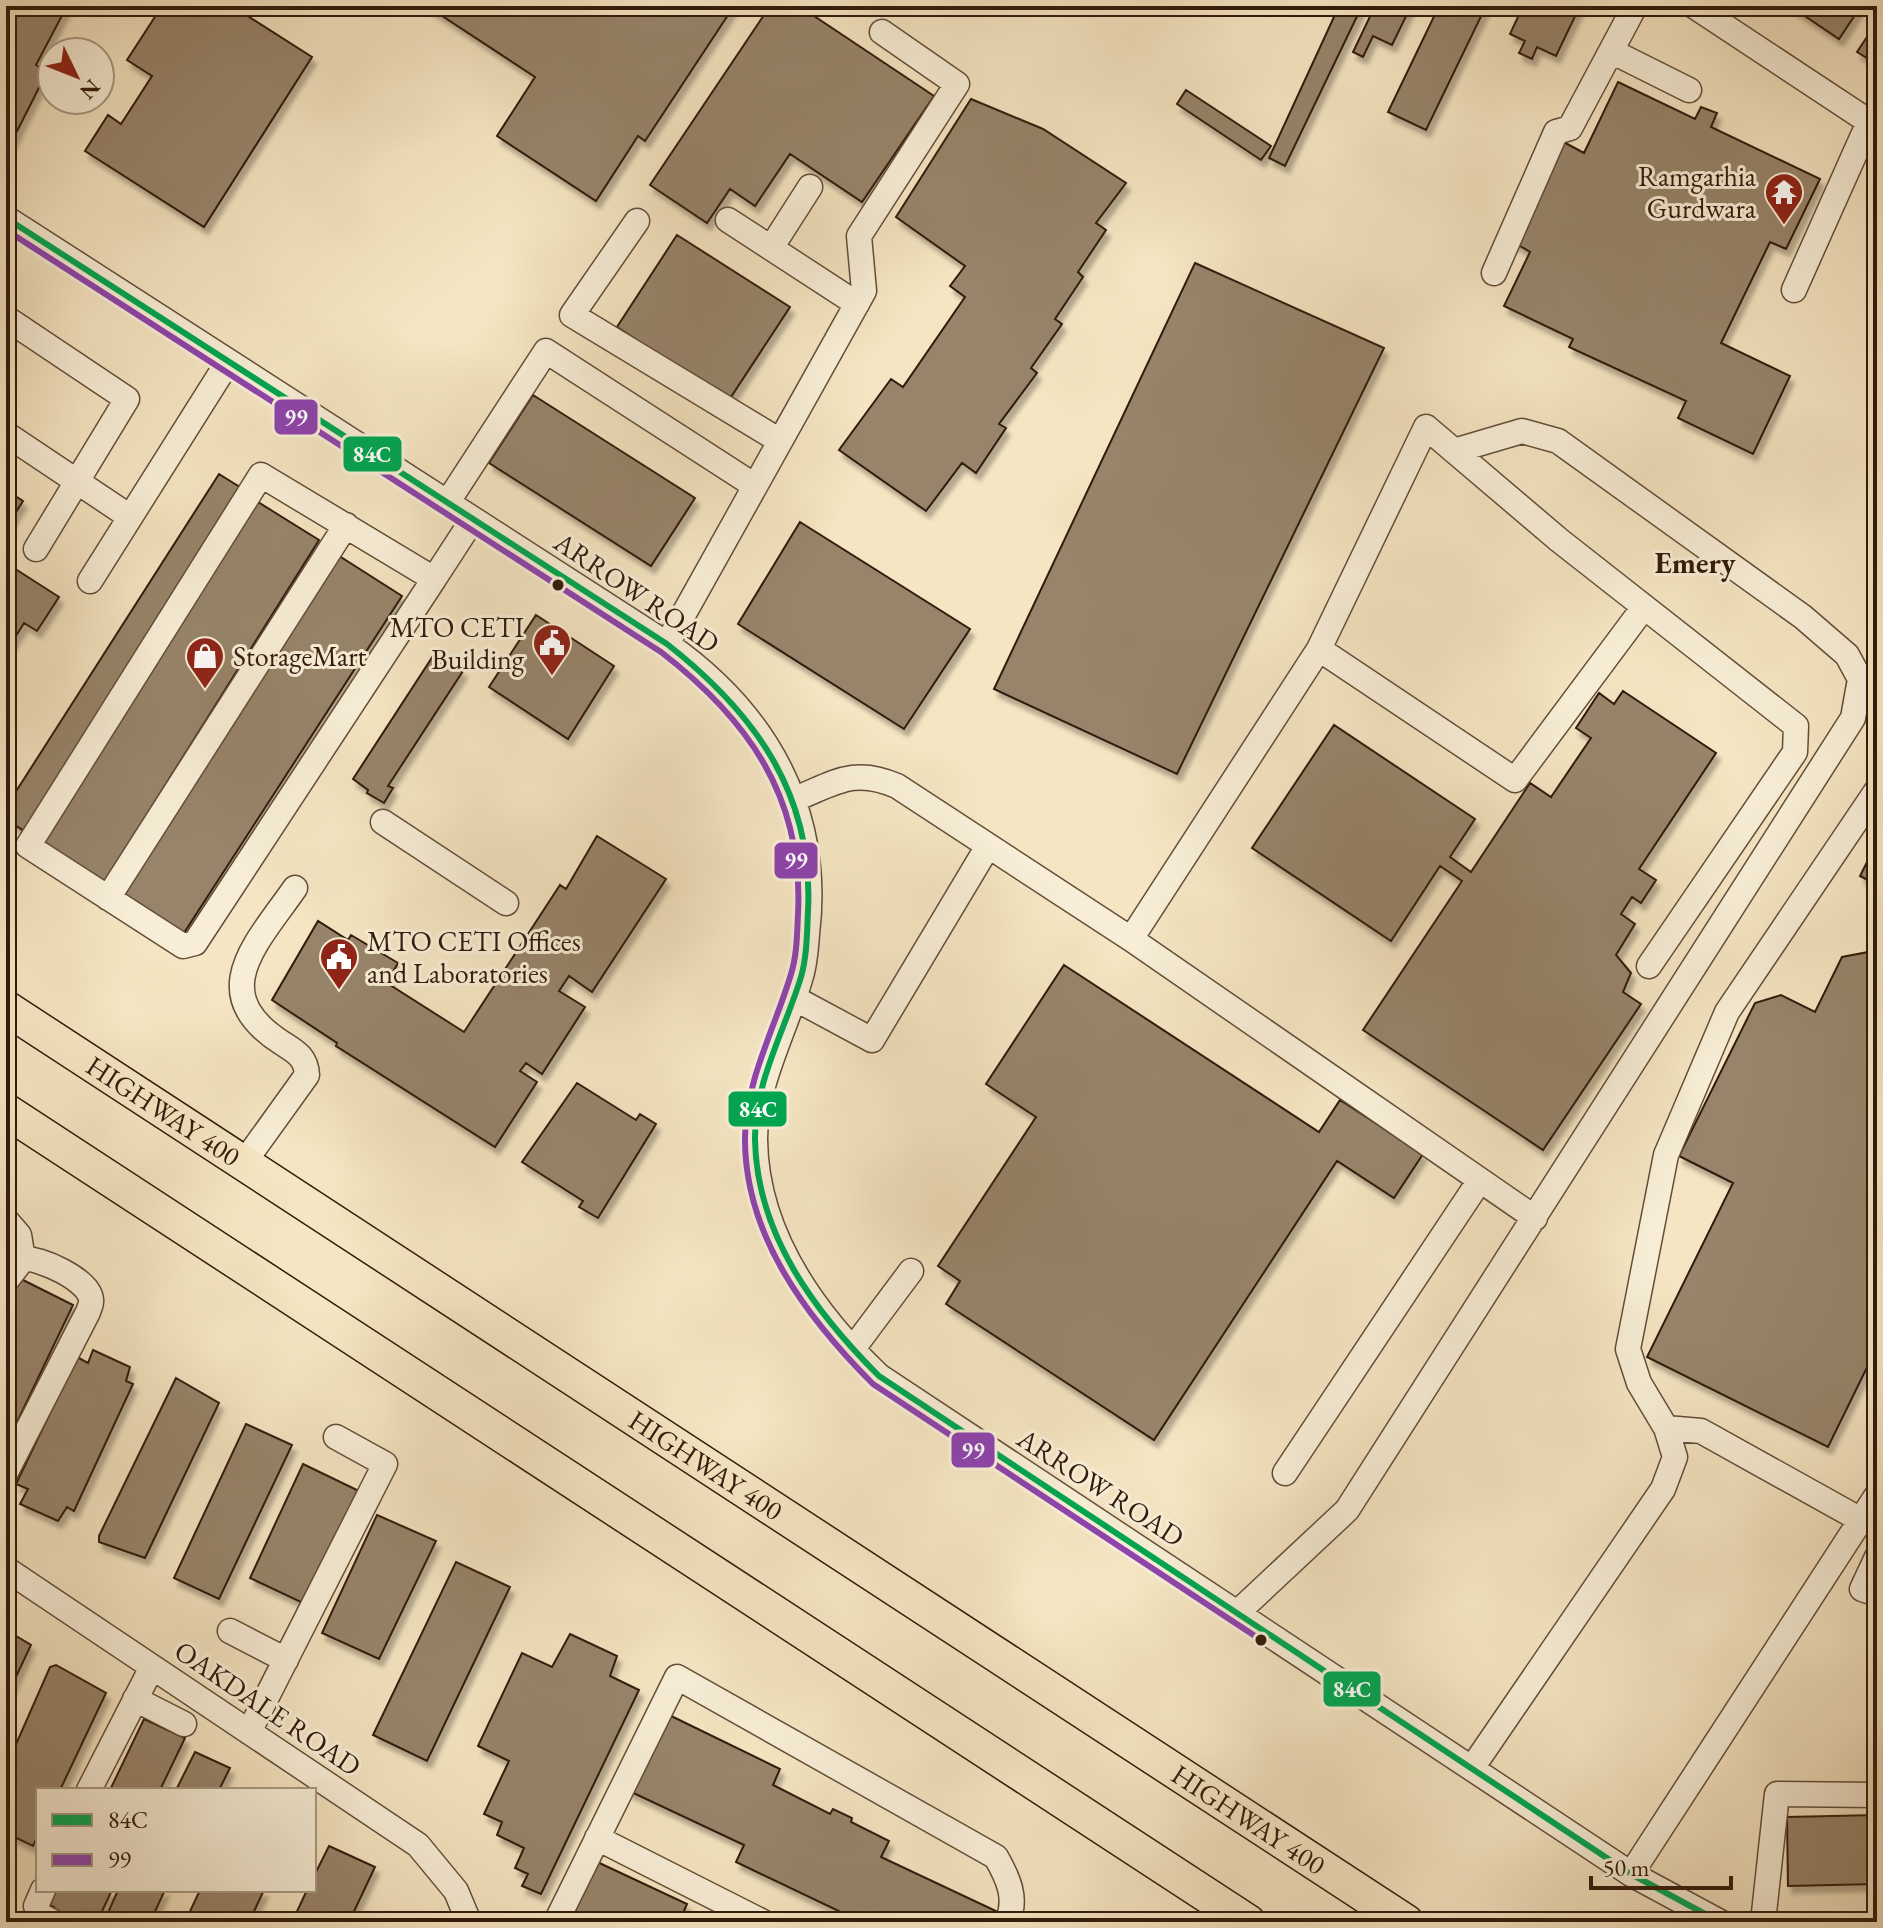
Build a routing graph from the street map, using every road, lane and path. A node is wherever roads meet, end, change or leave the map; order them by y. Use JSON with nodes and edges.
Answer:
{"nodes":[{"id":1,"x":1635,"y":6,"type":"edge"},
{"id":2,"x":1694,"y":6,"type":"edge"},
{"id":3,"x":882,"y":32,"type":"dead end"},
{"id":4,"x":1611,"y":51,"type":"junction"},
{"id":5,"x":1689,"y":90,"type":"dead end"},
{"id":6,"x":1873,"y":125,"type":"edge"},
{"id":7,"x":810,"y":187,"type":"dead end"},
{"id":8,"x":6,"y":218,"type":"edge"},
{"id":9,"x":728,"y":220,"type":"dead end"},
{"id":10,"x":637,"y":221,"type":"dead end"},
{"id":11,"x":771,"y":248,"type":"junction"},
{"id":12,"x":1494,"y":273,"type":"dead end"},
{"id":13,"x":1794,"y":290,"type":"dead end"},
{"id":14,"x":860,"y":298,"type":"junction"},
{"id":15,"x":6,"y":318,"type":"edge"},
{"id":16,"x":228,"y":362,"type":"junction"},
{"id":17,"x":6,"y":434,"type":"edge"},
{"id":18,"x":780,"y":441,"type":"junction"},
{"id":19,"x":1454,"y":451,"type":"junction"},
{"id":20,"x":77,"y":481,"type":"junction"},
{"id":21,"x":755,"y":486,"type":"junction"},
{"id":22,"x":447,"y":503,"type":"junction"},
{"id":23,"x":130,"y":517,"type":"junction"},
{"id":24,"x":473,"y":519,"type":"junction"},
{"id":25,"x":346,"y":525,"type":"junction"},
{"id":26,"x":36,"y":549,"type":"dead end"},
{"id":27,"x":434,"y":579,"type":"junction"},
{"id":28,"x":90,"y":581,"type":"dead end"},
{"id":29,"x":1644,"y":607,"type":"junction"},
{"id":30,"x":667,"y":644,"type":"junction"},
{"id":31,"x":1319,"y":649,"type":"junction"},
{"id":32,"x":1877,"y":790,"type":"edge"},
{"id":33,"x":795,"y":799,"type":"junction"},
{"id":34,"x":383,"y":822,"type":"dead end"},
{"id":35,"x":988,"y":846,"type":"junction"},
{"id":36,"x":295,"y":888,"type":"dead end"},
{"id":37,"x":108,"y":898,"type":"junction"},
{"id":38,"x":506,"y":903,"type":"dead end"},
{"id":39,"x":1131,"y":939,"type":"junction"},
{"id":40,"x":1649,"y":966,"type":"dead end"},
{"id":41,"x":794,"y":998,"type":"junction"},
{"id":42,"x":6,"y":1008,"type":"edge"},
{"id":43,"x":6,"y":1111,"type":"edge"},
{"id":44,"x":243,"y":1164,"type":"junction"},
{"id":45,"x":1480,"y":1180,"type":"junction"},
{"id":46,"x":1535,"y":1218,"type":"junction"},
{"id":47,"x":6,"y":1220,"type":"edge"},
{"id":48,"x":23,"y":1259,"type":"junction"},
{"id":49,"x":911,"y":1271,"type":"dead end"},
{"id":50,"x":6,"y":1281,"type":"edge"},
{"id":51,"x":852,"y":1350,"type":"junction"},
{"id":52,"x":1666,"y":1428,"type":"junction"},
{"id":53,"x":336,"y":1437,"type":"dead end"},
{"id":54,"x":6,"y":1472,"type":"edge"},
{"id":55,"x":1285,"y":1473,"type":"dead end"},
{"id":56,"x":1877,"y":1495,"type":"edge"},
{"id":57,"x":1861,"y":1520,"type":"junction"},
{"id":58,"x":1877,"y":1557,"type":"edge"},
{"id":59,"x":6,"y":1569,"type":"edge"},
{"id":60,"x":1877,"y":1594,"type":"edge"},
{"id":61,"x":1237,"y":1613,"type":"junction"},
{"id":62,"x":230,"y":1631,"type":"dead end"},
{"id":63,"x":286,"y":1660,"type":"junction"},
{"id":64,"x":152,"y":1667,"type":"junction"},
{"id":65,"x":135,"y":1699,"type":"junction"},
{"id":66,"x":184,"y":1724,"type":"dead end"},
{"id":67,"x":249,"y":1732,"type":"junction"},
{"id":68,"x":1472,"y":1768,"type":"junction"},
{"id":69,"x":90,"y":1788,"type":"edge"},
{"id":70,"x":1877,"y":1795,"type":"edge"},
{"id":71,"x":597,"y":1838,"type":"junction"},
{"id":72,"x":1631,"y":1874,"type":"junction"},
{"id":73,"x":42,"y":1892,"type":"edge"},
{"id":74,"x":53,"y":1922,"type":"edge"},
{"id":75,"x":469,"y":1922,"type":"edge"},
{"id":76,"x":556,"y":1922,"type":"edge"},
{"id":77,"x":763,"y":1922,"type":"edge"},
{"id":78,"x":1007,"y":1922,"type":"edge"},
{"id":79,"x":1248,"y":1922,"type":"edge"},
{"id":80,"x":1406,"y":1922,"type":"edge"},
{"id":81,"x":1720,"y":1922,"type":"edge"},
{"id":82,"x":1763,"y":1922,"type":"edge"}],
"edges":[{"from":1,"to":4,"type":"street"},
{"from":2,"to":6,"type":"street"},
{"from":3,"to":14,"type":"street"},
{"from":4,"to":5,"type":"street"},
{"from":4,"to":12,"type":"street"},
{"from":6,"to":13,"type":"street"},
{"from":7,"to":11,"type":"street"},
{"from":8,"to":16,"type":"street","name":"ARROW ROAD"},
{"from":9,"to":11,"type":"street"},
{"from":10,"to":18,"type":"street"},
{"from":11,"to":14,"type":"street"},
{"from":14,"to":18,"type":"street"},
{"from":15,"to":20,"type":"street"},
{"from":16,"to":22,"type":"street","name":"ARROW ROAD"},
{"from":16,"to":23,"type":"street"},
{"from":17,"to":20,"type":"street"},
{"from":18,"to":21,"type":"street"},
{"from":19,"to":29,"type":"street"},
{"from":19,"to":31,"type":"street"},
{"from":19,"to":46,"type":"street"},
{"from":20,"to":23,"type":"street"},
{"from":20,"to":26,"type":"street"},
{"from":21,"to":22,"type":"street"},
{"from":21,"to":30,"type":"street"},
{"from":22,"to":24,"type":"street","name":"ARROW ROAD"},
{"from":23,"to":28,"type":"street"},
{"from":24,"to":27,"type":"street"},
{"from":24,"to":30,"type":"street","name":"ARROW ROAD"},
{"from":25,"to":27,"type":"street"},
{"from":25,"to":37,"type":"street"},
{"from":25,"to":37,"type":"street"},
{"from":27,"to":37,"type":"street"},
{"from":29,"to":31,"type":"street"},
{"from":29,"to":40,"type":"street"},
{"from":30,"to":33,"type":"street","name":"ARROW ROAD"},
{"from":31,"to":39,"type":"street"},
{"from":32,"to":52,"type":"street"},
{"from":33,"to":35,"type":"street"},
{"from":33,"to":41,"type":"street","name":"ARROW ROAD"},
{"from":34,"to":38,"type":"street"},
{"from":35,"to":39,"type":"street"},
{"from":35,"to":41,"type":"street"},
{"from":36,"to":44,"type":"street"},
{"from":39,"to":45,"type":"street"},
{"from":41,"to":51,"type":"street","name":"ARROW ROAD"},
{"from":42,"to":44,"type":"highway","name":"HIGHWAY 400"},
{"from":43,"to":79,"type":"highway"},
{"from":44,"to":80,"type":"highway","name":"HIGHWAY 400"},
{"from":45,"to":46,"type":"street"},
{"from":45,"to":55,"type":"street"},
{"from":46,"to":61,"type":"street"},
{"from":47,"to":48,"type":"street"},
{"from":48,"to":50,"type":"street"},
{"from":48,"to":54,"type":"street"},
{"from":49,"to":51,"type":"street"},
{"from":51,"to":61,"type":"street","name":"ARROW ROAD"},
{"from":52,"to":57,"type":"street"},
{"from":52,"to":68,"type":"street"},
{"from":53,"to":63,"type":"street"},
{"from":56,"to":57,"type":"street"},
{"from":57,"to":72,"type":"street"},
{"from":58,"to":60,"type":"street"},
{"from":59,"to":64,"type":"street","name":"OAKDALE ROAD"},
{"from":61,"to":68,"type":"street","name":"ARROW ROAD"},
{"from":62,"to":63,"type":"street"},
{"from":63,"to":67,"type":"street"},
{"from":64,"to":65,"type":"street"},
{"from":64,"to":67,"type":"street","name":"OAKDALE ROAD"},
{"from":65,"to":66,"type":"street"},
{"from":65,"to":69,"type":"street"},
{"from":67,"to":75,"type":"street","name":"OAKDALE ROAD"},
{"from":68,"to":72,"type":"street","name":"ARROW ROAD"},
{"from":70,"to":82,"type":"street"},
{"from":71,"to":76,"type":"street"},
{"from":71,"to":77,"type":"street"},
{"from":71,"to":78,"type":"street"},
{"from":72,"to":81,"type":"street","name":"ARROW ROAD"},
{"from":73,"to":74,"type":"street"}]}
